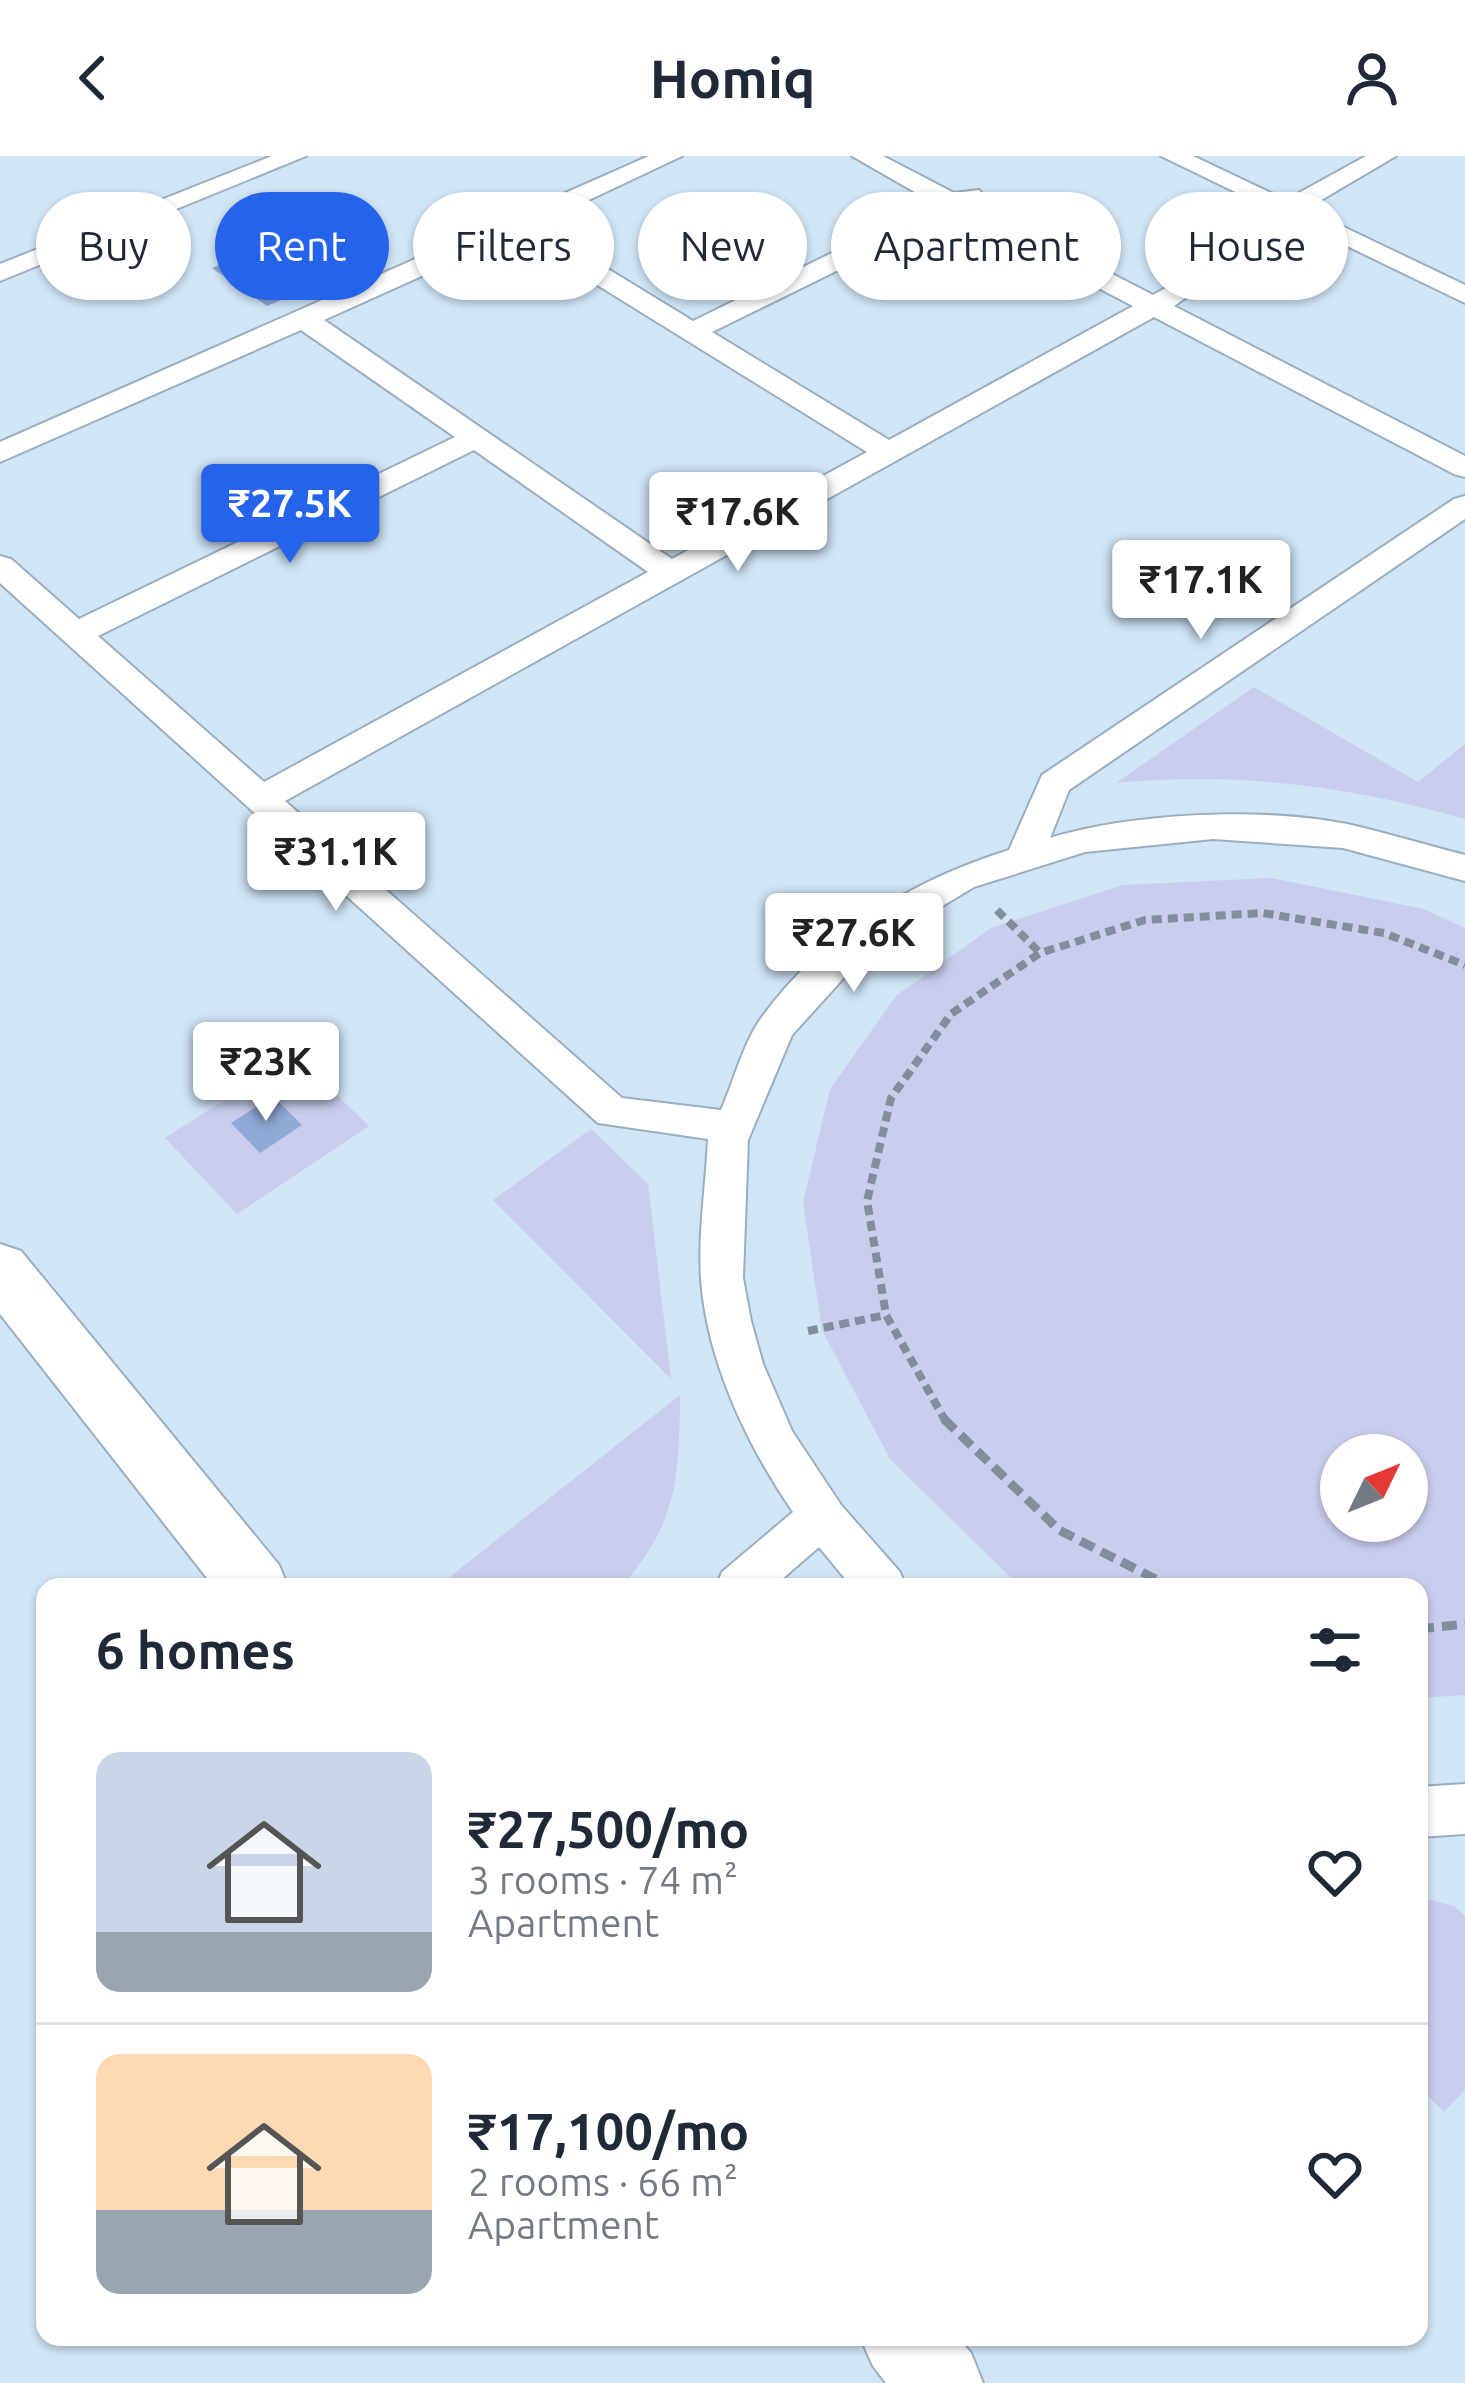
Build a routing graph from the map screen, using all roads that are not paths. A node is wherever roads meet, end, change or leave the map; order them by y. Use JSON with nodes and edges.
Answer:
{"nodes":[{"id":1,"x":294,"y":156,"type":"edge"},
{"id":2,"x":670,"y":156,"type":"edge"},
{"id":3,"x":864,"y":156,"type":"edge"},
{"id":4,"x":917,"y":156,"type":"edge"},
{"id":5,"x":1173,"y":156,"type":"edge"},
{"id":6,"x":1384,"y":156,"type":"edge"},
{"id":7,"x":982,"y":189,"type":"junction"},
{"id":8,"x":588,"y":192,"type":"edge"},
{"id":9,"x":934,"y":192,"type":"edge"},
{"id":10,"x":976,"y":192,"type":"edge"},
{"id":11,"x":1248,"y":192,"type":"edge"},
{"id":12,"x":1319,"y":192,"type":"edge"},
{"id":13,"x":1348,"y":240,"type":"edge"},
{"id":14,"x":831,"y":263,"type":"edge"},
{"id":15,"x":413,"y":269,"type":"edge"},
{"id":16,"x":0,"y":273,"type":"edge"},
{"id":17,"x":614,"y":284,"type":"edge"},
{"id":18,"x":1145,"y":285,"type":"edge"},
{"id":19,"x":1465,"y":296,"type":"edge"},
{"id":20,"x":1166,"y":300,"type":"edge"},
{"id":21,"x":1170,"y":300,"type":"edge"},
{"id":22,"x":1170,"y":300,"type":"edge"},
{"id":23,"x":303,"y":318,"type":"junction"},
{"id":24,"x":691,"y":332,"type":"junction"},
{"id":25,"x":1465,"y":437,"type":"edge"},
{"id":26,"x":475,"y":438,"type":"junction"},
{"id":27,"x":0,"y":452,"type":"edge"},
{"id":28,"x":889,"y":453,"type":"junction"},
{"id":29,"x":1465,"y":469,"type":"edge"},
{"id":30,"x":1465,"y":505,"type":"edge"},
{"id":31,"x":0,"y":566,"type":"edge"},
{"id":32,"x":671,"y":573,"type":"junction"},
{"id":33,"x":75,"y":634,"type":"junction"},
{"id":34,"x":261,"y":799,"type":"junction"},
{"id":35,"x":1027,"y":851,"type":"junction"},
{"id":36,"x":1465,"y":868,"type":"edge"},
{"id":37,"x":734,"y":1127,"type":"junction"},
{"id":38,"x":0,"y":1269,"type":"edge"},
{"id":39,"x":821,"y":1516,"type":"junction"},
{"id":40,"x":248,"y":1578,"type":"edge"},
{"id":41,"x":749,"y":1578,"type":"edge"},
{"id":42,"x":875,"y":1578,"type":"edge"},
{"id":43,"x":1465,"y":1809,"type":"edge"},
{"id":44,"x":1428,"y":1811,"type":"edge"},
{"id":45,"x":910,"y":2346,"type":"edge"},
{"id":46,"x":941,"y":2383,"type":"edge"}],
"edges":[{"from":1,"to":16,"type":"street"},
{"from":2,"to":8,"type":"street"},
{"from":3,"to":9,"type":"street"},
{"from":4,"to":7,"type":"street"},
{"from":5,"to":11,"type":"street"},
{"from":6,"to":12,"type":"street"},
{"from":7,"to":10,"type":"street"},
{"from":7,"to":18,"type":"street"},
{"from":13,"to":19,"type":"street"},
{"from":14,"to":24,"type":"street"},
{"from":15,"to":23,"type":"street"},
{"from":17,"to":24,"type":"street"},
{"from":20,"to":28,"type":"street"},
{"from":21,"to":25,"type":"street"},
{"from":22,"to":29,"type":"street"},
{"from":23,"to":26,"type":"street"},
{"from":23,"to":27,"type":"street"},
{"from":24,"to":28,"type":"street"},
{"from":26,"to":32,"type":"street"},
{"from":26,"to":33,"type":"street"},
{"from":28,"to":32,"type":"street"},
{"from":30,"to":35,"type":"street"},
{"from":31,"to":33,"type":"street"},
{"from":32,"to":34,"type":"street"},
{"from":33,"to":34,"type":"street"},
{"from":34,"to":37,"type":"street"},
{"from":35,"to":36,"type":"street"},
{"from":35,"to":37,"type":"street"},
{"from":37,"to":39,"type":"street"},
{"from":38,"to":40,"type":"main road"},
{"from":39,"to":41,"type":"street"},
{"from":39,"to":42,"type":"street"},
{"from":43,"to":44,"type":"street"},
{"from":45,"to":46,"type":"main road"}]}
